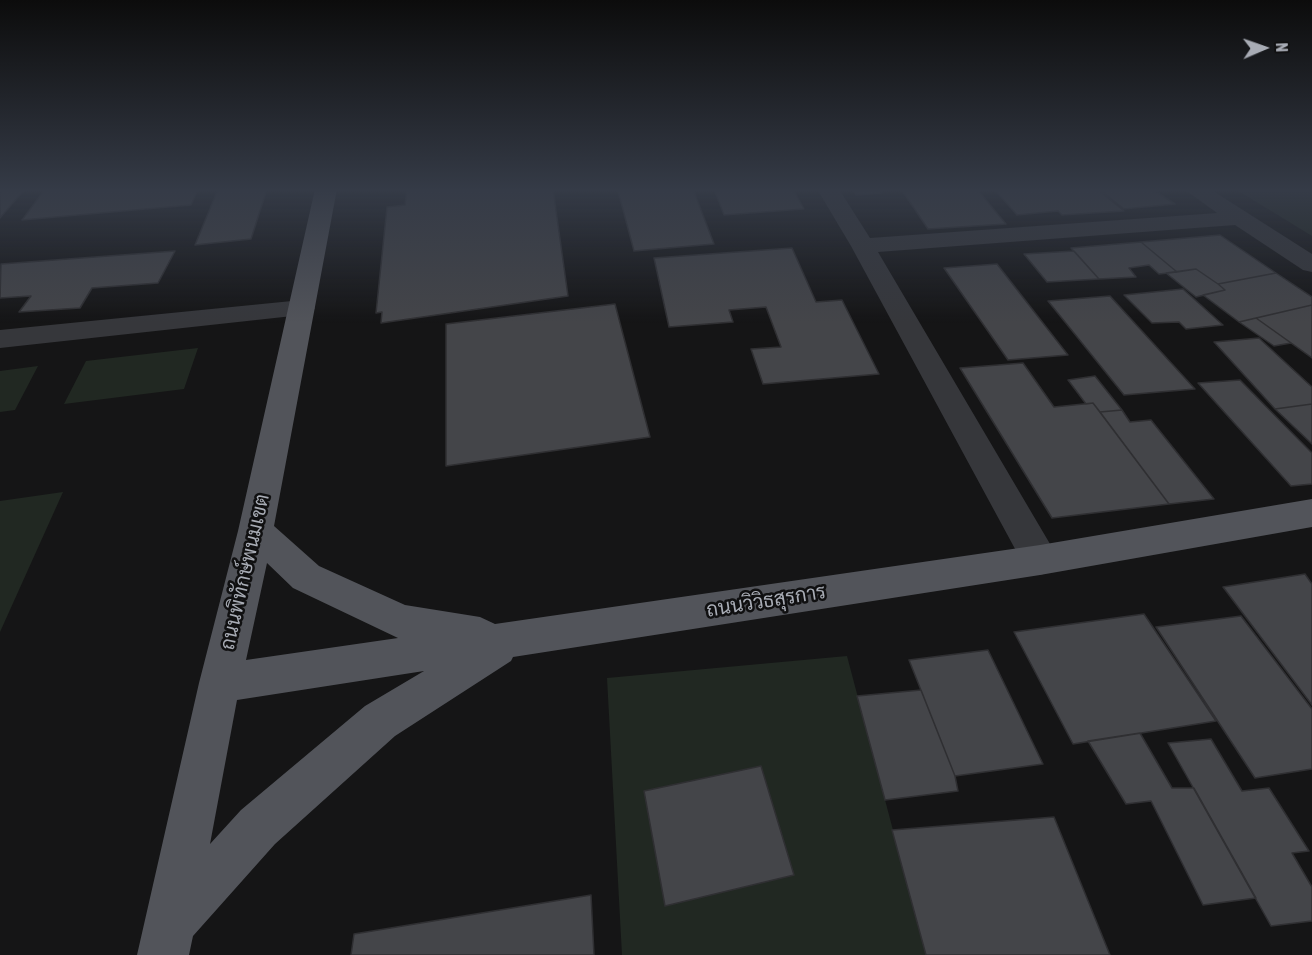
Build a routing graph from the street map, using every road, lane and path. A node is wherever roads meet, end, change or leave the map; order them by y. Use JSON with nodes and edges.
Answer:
{"nodes":[{"id":1,"x":317,"y":234,"type":"edge"},
{"id":2,"x":855,"y":234,"type":"edge"},
{"id":3,"x":1030,"y":234,"type":"edge"},
{"id":4,"x":1264,"y":234,"type":"edge"},
{"id":5,"x":863,"y":246,"type":"junction"},
{"id":6,"x":1312,"y":265,"type":"edge"},
{"id":7,"x":302,"y":308,"type":"junction"},
{"id":8,"x":0,"y":339,"type":"edge"},
{"id":9,"x":1312,"y":513,"type":"edge"},
{"id":10,"x":256,"y":531,"type":"junction"},
{"id":11,"x":1040,"y":560,"type":"junction"},
{"id":12,"x":508,"y":640,"type":"junction"},
{"id":13,"x":220,"y":683,"type":"junction"},
{"id":14,"x":166,"y":939,"type":"edge"}],
"edges":[{"from":1,"to":7,"type":"main road","name":"ถนนพิทักษ์พนมเขต"},
{"from":2,"to":5,"type":"street"},
{"from":3,"to":5,"type":"street"},
{"from":4,"to":6,"type":"street"},
{"from":5,"to":11,"type":"street"},
{"from":7,"to":8,"type":"street"},
{"from":7,"to":10,"type":"main road","name":"ถนนพิทักษ์พนมเขต"},
{"from":9,"to":11,"type":"main road","name":"ถนนวิวิธสุรการ"},
{"from":10,"to":12,"type":"main road"},
{"from":10,"to":13,"type":"main road","name":"ถนนพิทักษ์พนมเขต"},
{"from":11,"to":12,"type":"main road","name":"ถนนวิวิธสุรการ"},
{"from":12,"to":13,"type":"main road","name":"ถนนวิวิธสุรการ"},
{"from":12,"to":14,"type":"main road"},
{"from":13,"to":14,"type":"main road","name":"ถนนพิทักษ์พนมเขต"}]}
